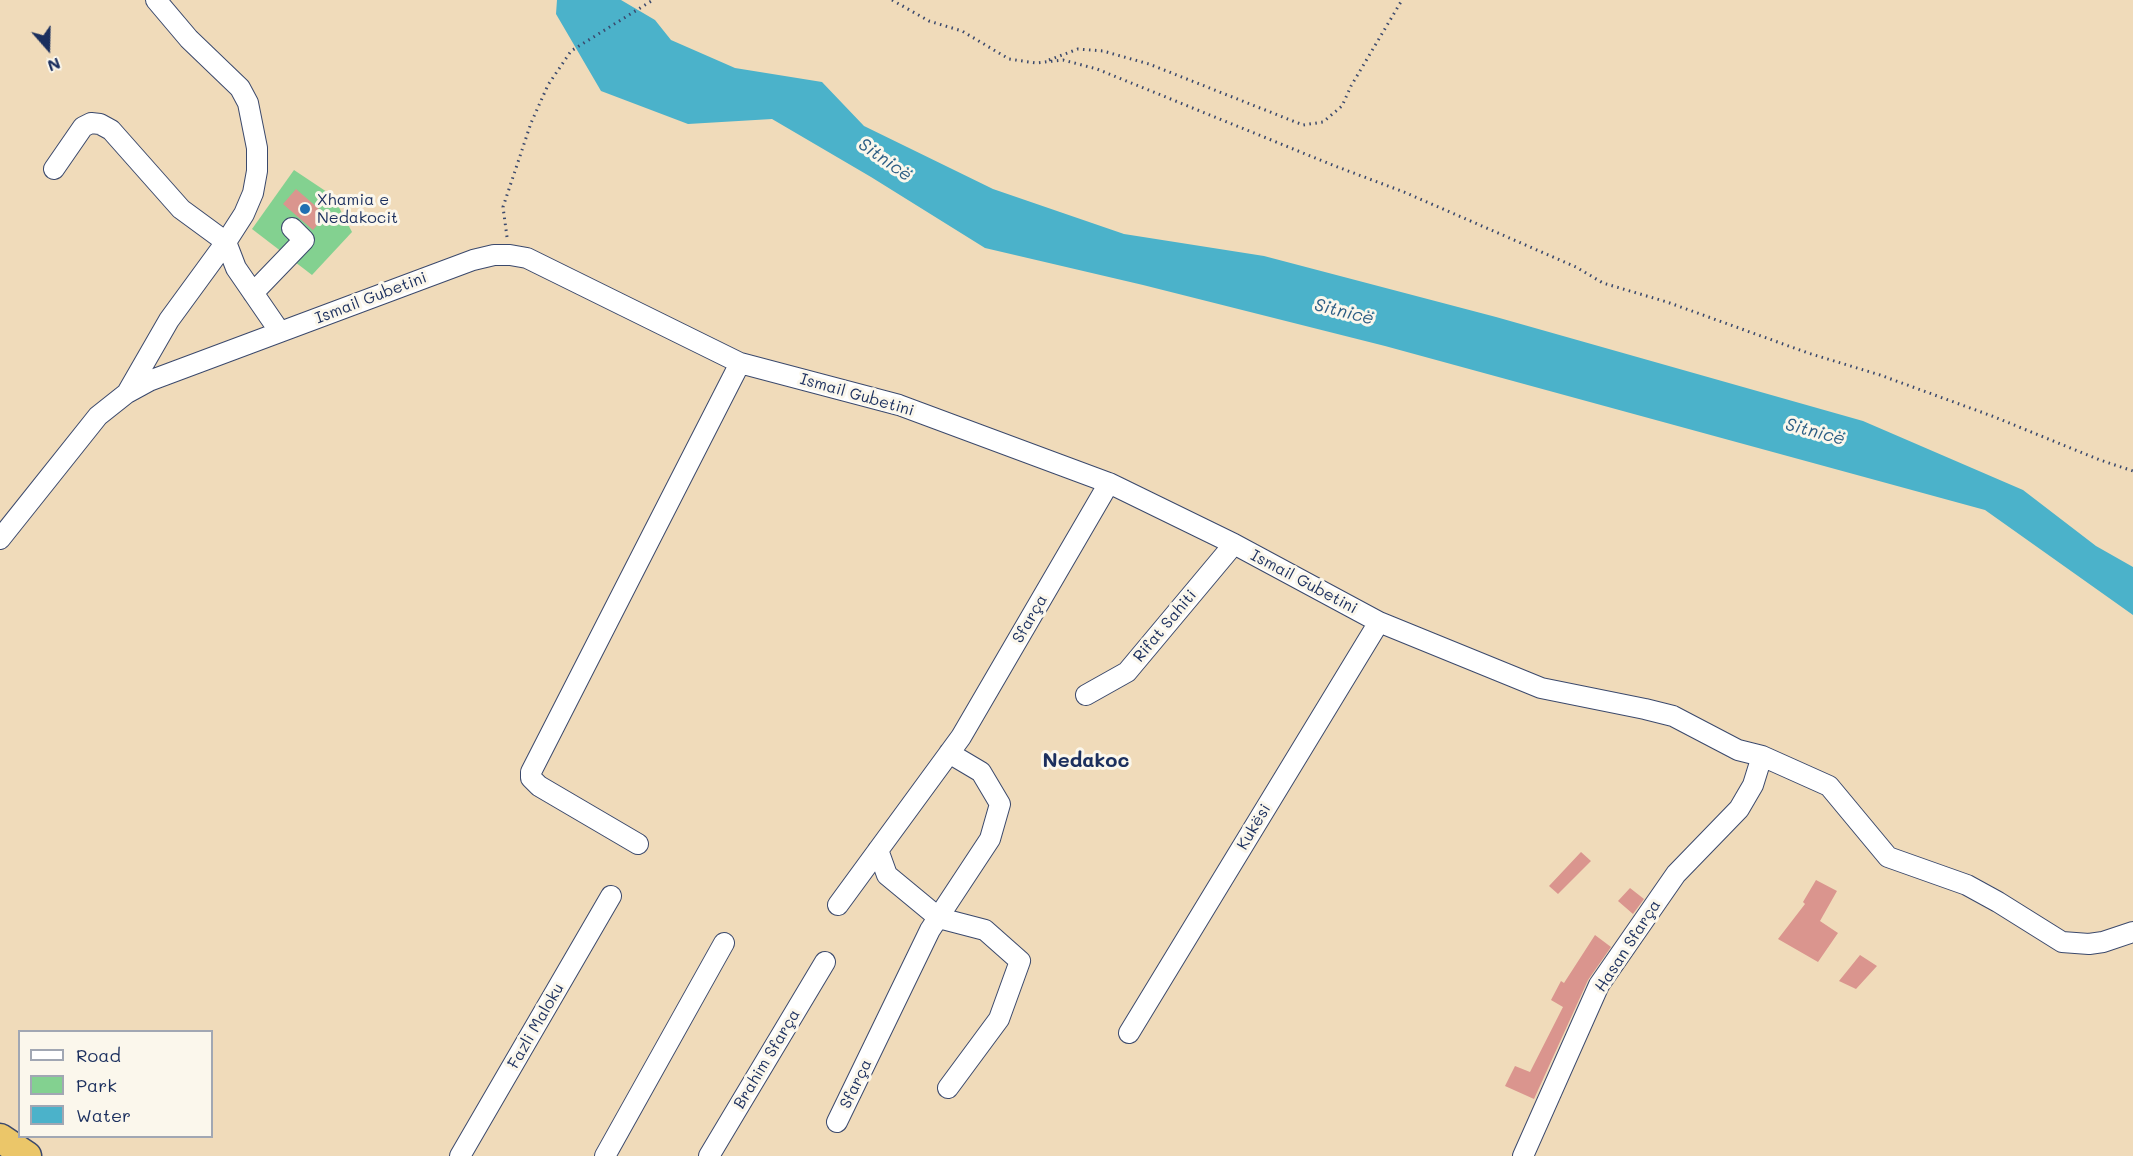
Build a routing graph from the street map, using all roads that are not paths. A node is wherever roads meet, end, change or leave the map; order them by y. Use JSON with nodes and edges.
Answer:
{"nodes":[{"id":1,"x":156,"y":0,"type":"edge"},
{"id":2,"x":54,"y":169,"type":"dead end"},
{"id":3,"x":292,"y":228,"type":"dead end"},
{"id":4,"x":226,"y":242,"type":"junction"},
{"id":5,"x":253,"y":293,"type":"junction"},
{"id":6,"x":280,"y":332,"type":"junction"},
{"id":7,"x":740,"y":363,"type":"junction"},
{"id":8,"x":127,"y":393,"type":"junction"},
{"id":9,"x":1109,"y":483,"type":"junction"},
{"id":10,"x":0,"y":539,"type":"edge"},
{"id":11,"x":1234,"y":544,"type":"junction"},
{"id":12,"x":1379,"y":622,"type":"junction"},
{"id":13,"x":1086,"y":695,"type":"dead end"},
{"id":14,"x":949,"y":753,"type":"junction"},
{"id":15,"x":1762,"y":756,"type":"junction"},
{"id":16,"x":638,"y":844,"type":"dead end"},
{"id":17,"x":878,"y":850,"type":"junction"},
{"id":18,"x":611,"y":896,"type":"dead end"},
{"id":19,"x":838,"y":905,"type":"dead end"},
{"id":20,"x":939,"y":918,"type":"junction"},
{"id":21,"x":2133,"y":932,"type":"edge"},
{"id":22,"x":724,"y":943,"type":"dead end"},
{"id":23,"x":825,"y":962,"type":"dead end"},
{"id":24,"x":1129,"y":1033,"type":"dead end"},
{"id":25,"x":948,"y":1088,"type":"dead end"},
{"id":26,"x":837,"y":1122,"type":"dead end"},
{"id":27,"x":0,"y":1138,"type":"edge"},
{"id":28,"x":27,"y":1156,"type":"edge"},
{"id":29,"x":460,"y":1156,"type":"edge"},
{"id":30,"x":605,"y":1156,"type":"edge"},
{"id":31,"x":709,"y":1156,"type":"edge"},
{"id":32,"x":1523,"y":1156,"type":"edge"}],
"edges":[{"from":1,"to":4,"type":"street"},
{"from":2,"to":4,"type":"street"},
{"from":3,"to":5,"type":"street"},
{"from":4,"to":5,"type":"street"},
{"from":4,"to":8,"type":"street"},
{"from":5,"to":6,"type":"street"},
{"from":6,"to":7,"type":"street","name":"Ismail Gubetini"},
{"from":6,"to":8,"type":"street","name":"Ismail Gubetini"},
{"from":7,"to":9,"type":"street","name":"Ismail Gubetini"},
{"from":7,"to":16,"type":"street"},
{"from":8,"to":10,"type":"street","name":"Ismail Gubetini"},
{"from":9,"to":11,"type":"street","name":"Ismail Gubetini"},
{"from":9,"to":14,"type":"street","name":"Sfarça"},
{"from":11,"to":12,"type":"street","name":"Ismail Gubetini"},
{"from":11,"to":13,"type":"street","name":"Rifat Sahiti"},
{"from":12,"to":15,"type":"street","name":"Ismail Gubetini"},
{"from":12,"to":24,"type":"street","name":"Kukësi"},
{"from":14,"to":17,"type":"street","name":"Sfarça"},
{"from":14,"to":20,"type":"street","name":"Sfarça"},
{"from":15,"to":21,"type":"street","name":"Ismail Gubetini"},
{"from":15,"to":32,"type":"street","name":"Hasan Sfarça"},
{"from":17,"to":19,"type":"street","name":"Sfarça"},
{"from":17,"to":20,"type":"street"},
{"from":18,"to":29,"type":"street","name":"Fazli Maloku"},
{"from":20,"to":25,"type":"street"},
{"from":20,"to":26,"type":"street","name":"Sfarça"},
{"from":22,"to":30,"type":"street"},
{"from":23,"to":31,"type":"street","name":"Brahim Sfarça"},
{"from":27,"to":28,"type":"highway"}]}
